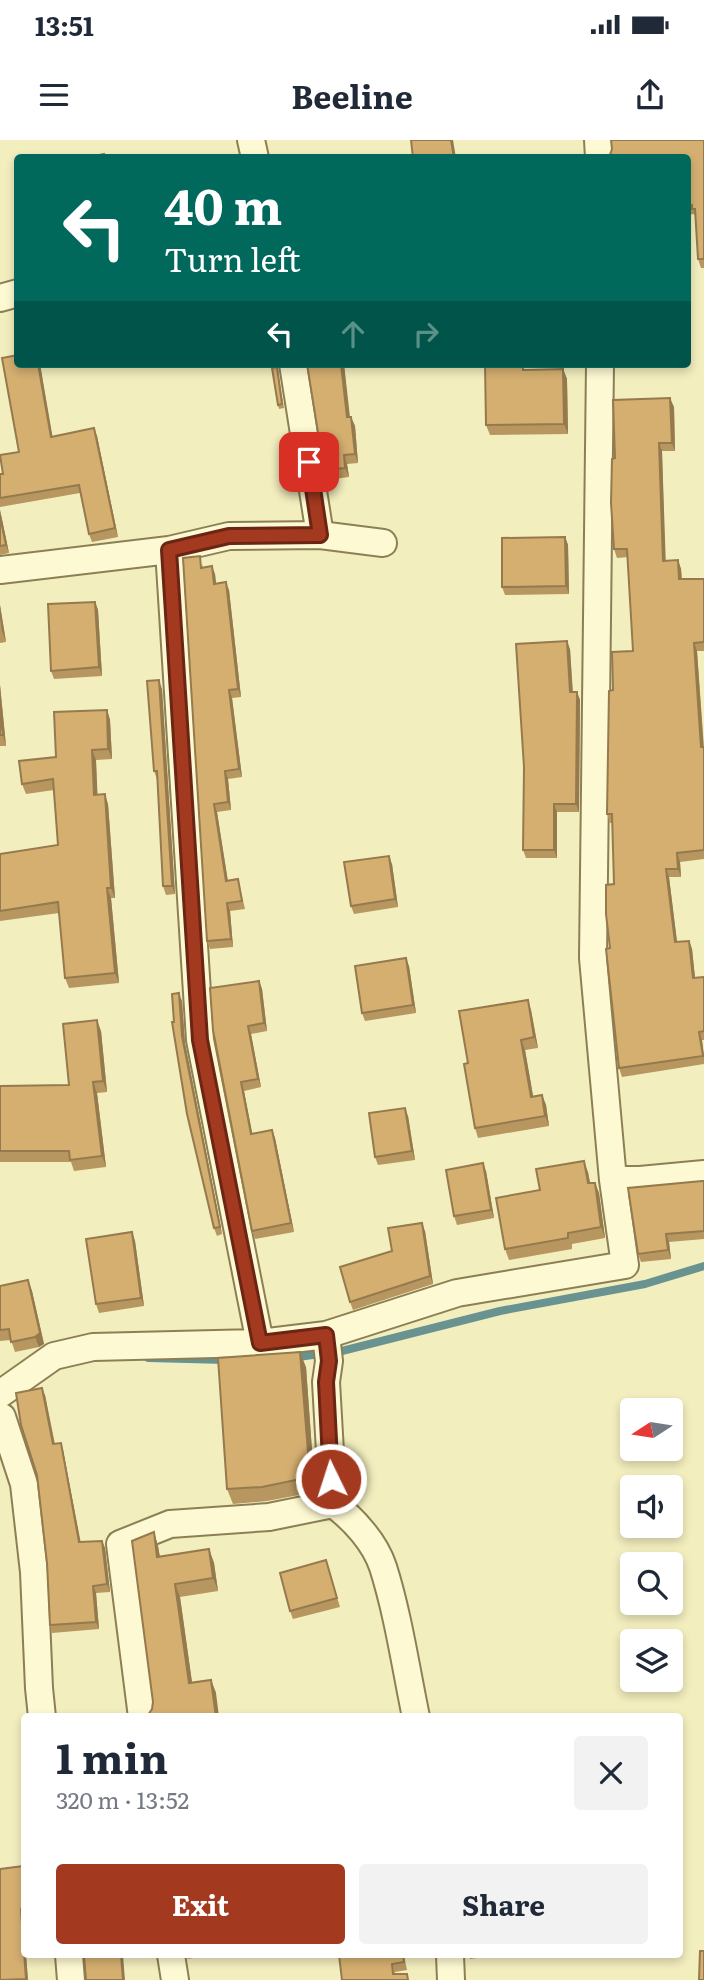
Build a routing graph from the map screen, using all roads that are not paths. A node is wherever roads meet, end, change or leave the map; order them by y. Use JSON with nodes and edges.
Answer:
{"nodes":[{"id":1,"x":294,"y":368,"type":"edge"},
{"id":2,"x":600,"y":368,"type":"edge"},
{"id":3,"x":320,"y":535,"type":"junction"},
{"id":4,"x":383,"y":543,"type":"dead end"},
{"id":5,"x":169,"y":550,"type":"junction"},
{"id":6,"x":0,"y":570,"type":"edge"},
{"id":7,"x":704,"y":1174,"type":"edge"},
{"id":8,"x":613,"y":1180,"type":"junction"},
{"id":9,"x":326,"y":1335,"type":"junction"},
{"id":10,"x":260,"y":1343,"type":"junction"},
{"id":11,"x":1,"y":1409,"type":"edge"},
{"id":12,"x":333,"y":1504,"type":"junction"},
{"id":13,"x":42,"y":1713,"type":"edge"},
{"id":14,"x":141,"y":1713,"type":"edge"},
{"id":15,"x":415,"y":1713,"type":"edge"},
{"id":16,"x":69,"y":1958,"type":"edge"},
{"id":17,"x":171,"y":1958,"type":"edge"},
{"id":18,"x":450,"y":1958,"type":"edge"},
{"id":19,"x":71,"y":1980,"type":"edge"},
{"id":20,"x":175,"y":1980,"type":"edge"},
{"id":21,"x":451,"y":1980,"type":"edge"}],
"edges":[{"from":1,"to":3,"type":"street"},
{"from":2,"to":8,"type":"street"},
{"from":3,"to":4,"type":"street"},
{"from":3,"to":5,"type":"street"},
{"from":5,"to":6,"type":"street"},
{"from":5,"to":10,"type":"street"},
{"from":7,"to":8,"type":"street"},
{"from":8,"to":9,"type":"street"},
{"from":9,"to":10,"type":"street"},
{"from":9,"to":12,"type":"street"},
{"from":10,"to":11,"type":"street"},
{"from":11,"to":13,"type":"street"},
{"from":12,"to":14,"type":"street"},
{"from":12,"to":15,"type":"street"},
{"from":16,"to":19,"type":"street"},
{"from":17,"to":20,"type":"street"},
{"from":18,"to":21,"type":"street"}]}
